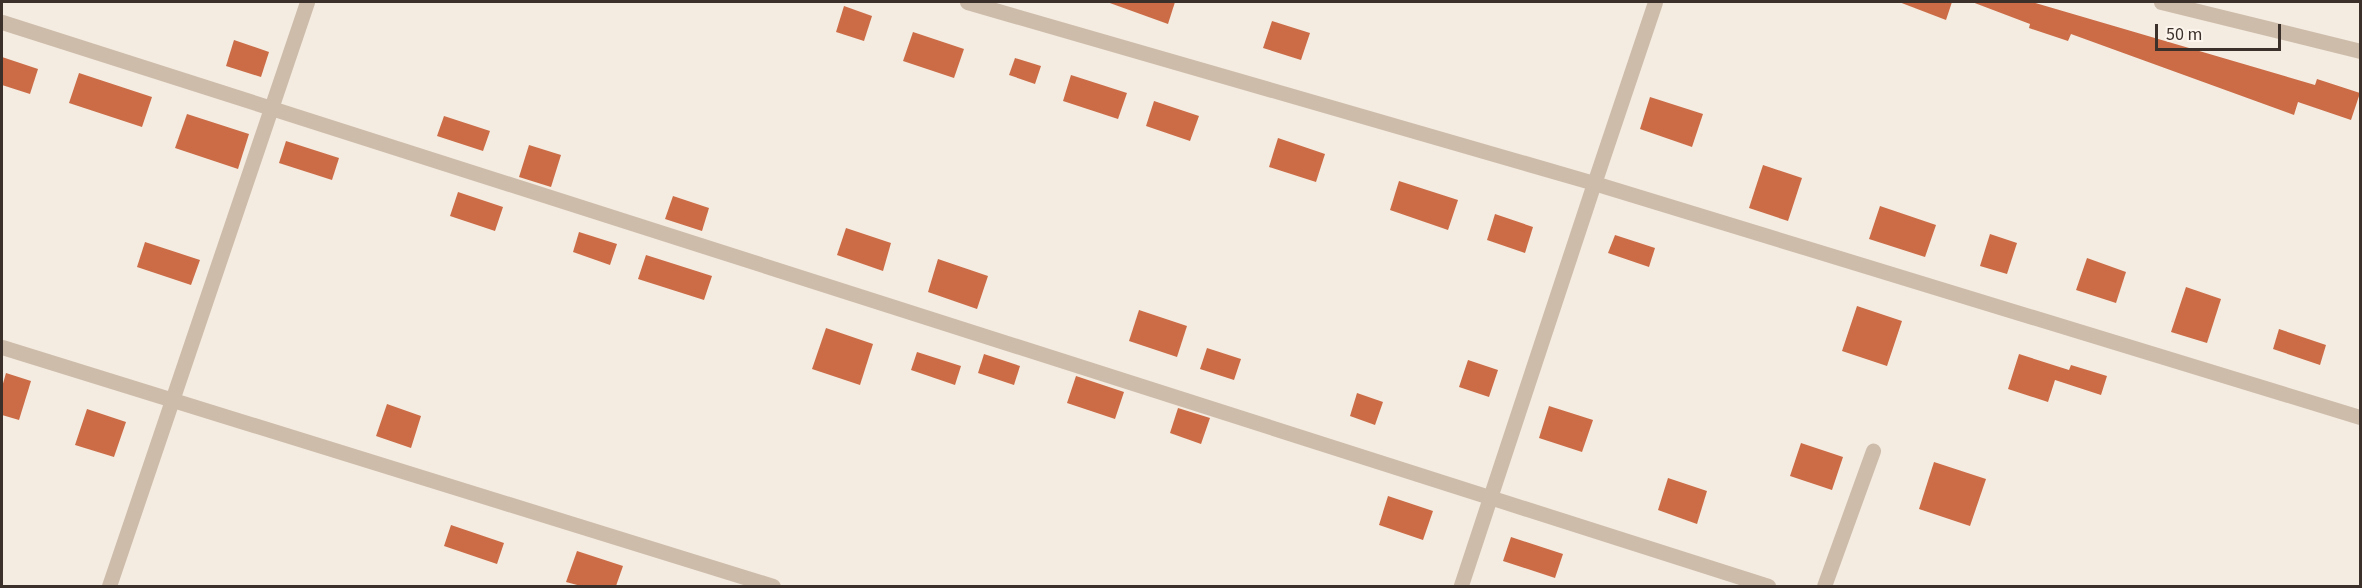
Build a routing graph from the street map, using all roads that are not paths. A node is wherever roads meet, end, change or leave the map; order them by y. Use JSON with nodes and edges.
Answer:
{"nodes":[{"id":1,"x":307,"y":2,"type":"edge"},
{"id":2,"x":968,"y":2,"type":"edge"},
{"id":3,"x":1655,"y":2,"type":"edge"},
{"id":4,"x":2161,"y":2,"type":"edge"},
{"id":5,"x":2,"y":22,"type":"edge"},
{"id":6,"x":2361,"y":51,"type":"edge"},
{"id":7,"x":271,"y":106,"type":"junction"},
{"id":8,"x":1594,"y":183,"type":"junction"},
{"id":9,"x":2,"y":347,"type":"edge"},
{"id":10,"x":170,"y":400,"type":"junction"},
{"id":11,"x":2361,"y":417,"type":"edge"},
{"id":12,"x":1872,"y":451,"type":"dead end"},
{"id":13,"x":1490,"y":498,"type":"junction"},
{"id":14,"x":109,"y":586,"type":"edge"},
{"id":15,"x":773,"y":586,"type":"edge"},
{"id":16,"x":1461,"y":586,"type":"edge"},
{"id":17,"x":1768,"y":586,"type":"edge"},
{"id":18,"x":1824,"y":586,"type":"edge"}],
"edges":[{"from":1,"to":7,"type":"street"},
{"from":2,"to":8,"type":"street"},
{"from":3,"to":8,"type":"street"},
{"from":4,"to":6,"type":"street"},
{"from":5,"to":7,"type":"street"},
{"from":7,"to":10,"type":"street"},
{"from":7,"to":13,"type":"street"},
{"from":8,"to":11,"type":"street"},
{"from":8,"to":13,"type":"street"},
{"from":9,"to":10,"type":"street"},
{"from":10,"to":14,"type":"street"},
{"from":10,"to":15,"type":"street"},
{"from":12,"to":18,"type":"street"},
{"from":13,"to":16,"type":"street"},
{"from":13,"to":17,"type":"street"}]}
